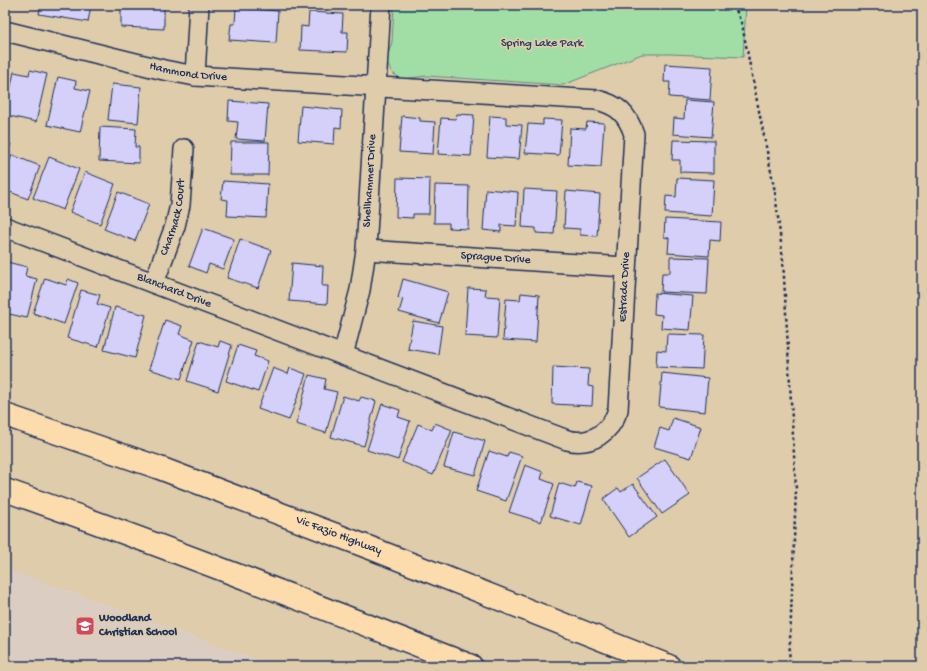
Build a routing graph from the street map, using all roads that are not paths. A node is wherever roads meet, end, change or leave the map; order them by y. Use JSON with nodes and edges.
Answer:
{"nodes":[{"id":1,"x":200,"y":5,"type":"edge"},
{"id":2,"x":380,"y":5,"type":"edge"},
{"id":3,"x":5,"y":31,"type":"edge"},
{"id":4,"x":195,"y":76,"type":"junction"},
{"id":5,"x":376,"y":87,"type":"junction"},
{"id":6,"x":184,"y":149,"type":"dead end"},
{"id":7,"x":5,"y":227,"type":"edge"},
{"id":8,"x":366,"y":250,"type":"junction"},
{"id":9,"x":625,"y":267,"type":"junction"},
{"id":10,"x":154,"y":283,"type":"junction"},
{"id":11,"x":343,"y":355,"type":"junction"},
{"id":12,"x":5,"y":415,"type":"edge"},
{"id":13,"x":5,"y":490,"type":"edge"},
{"id":14,"x":5,"y":497,"type":"edge"},
{"id":15,"x":78,"y":515,"type":"junction"},
{"id":16,"x":471,"y":666,"type":"edge"},
{"id":17,"x":669,"y":666,"type":"edge"}],
"edges":[{"from":1,"to":4,"type":"street"},
{"from":2,"to":5,"type":"street","name":"Shellhammer Drive"},
{"from":3,"to":4,"type":"street","name":"Hammond Drive"},
{"from":4,"to":5,"type":"street","name":"Hammond Drive"},
{"from":5,"to":8,"type":"street","name":"Shellhammer Drive"},
{"from":5,"to":9,"type":"street","name":"Estrada Drive"},
{"from":6,"to":10,"type":"street","name":"Charmack Court"},
{"from":7,"to":10,"type":"street","name":"Blanchard Drive"},
{"from":8,"to":9,"type":"street","name":"Sprague Drive"},
{"from":8,"to":11,"type":"street","name":"Shellhammer Drive"},
{"from":9,"to":11,"type":"street","name":"Estrada Drive"},
{"from":10,"to":11,"type":"street","name":"Blanchard Drive"},
{"from":12,"to":17,"type":"highway","name":"Vic Fazio Highway"},
{"from":13,"to":15,"type":"highway"},
{"from":14,"to":15,"type":"highway"},
{"from":15,"to":16,"type":"highway"}]}
